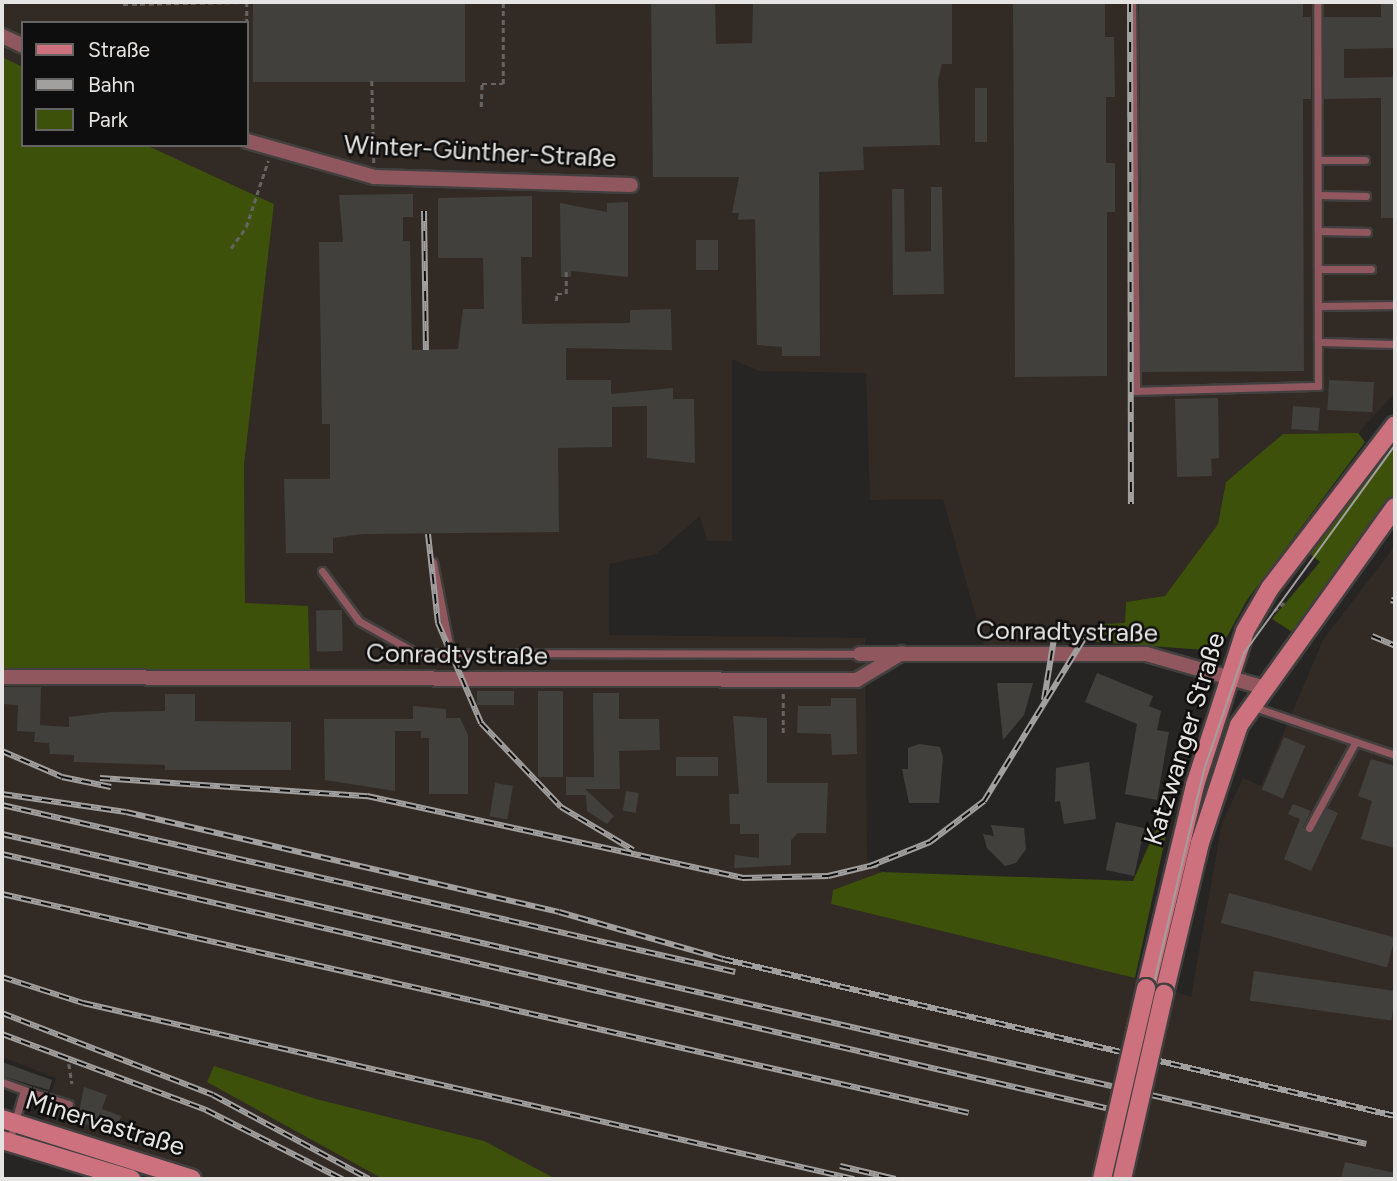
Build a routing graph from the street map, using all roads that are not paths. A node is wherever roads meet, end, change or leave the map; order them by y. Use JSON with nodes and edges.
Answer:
{"nodes":[{"id":1,"x":1132,"y":2,"type":"edge"},
{"id":2,"x":1317,"y":2,"type":"edge"},
{"id":3,"x":2,"y":36,"type":"edge"},
{"id":4,"x":21,"y":45,"type":"edge"},
{"id":5,"x":248,"y":141,"type":"edge"},
{"id":6,"x":1320,"y":159,"type":"junction"},
{"id":7,"x":1365,"y":160,"type":"dead end"},
{"id":8,"x":631,"y":185,"type":"dead end"},
{"id":9,"x":1320,"y":195,"type":"junction"},
{"id":10,"x":1366,"y":196,"type":"dead end"},
{"id":11,"x":1321,"y":231,"type":"junction"},
{"id":12,"x":1367,"y":232,"type":"dead end"},
{"id":13,"x":1321,"y":269,"type":"junction"},
{"id":14,"x":1371,"y":269,"type":"dead end"},
{"id":15,"x":1395,"y":305,"type":"edge"},
{"id":16,"x":1322,"y":306,"type":"junction"},
{"id":17,"x":1322,"y":342,"type":"junction"},
{"id":18,"x":1393,"y":344,"type":"dead end"},
{"id":19,"x":1395,"y":425,"type":"edge"},
{"id":20,"x":1395,"y":508,"type":"edge"},
{"id":21,"x":433,"y":562,"type":"dead end"},
{"id":22,"x":322,"y":570,"type":"dead end"},
{"id":23,"x":902,"y":653,"type":"junction"},
{"id":24,"x":860,"y":654,"type":"joint"},
{"id":25,"x":452,"y":655,"type":"junction"},
{"id":26,"x":1228,"y":676,"type":"junction"},
{"id":27,"x":2,"y":677,"type":"edge"},
{"id":28,"x":1262,"y":687,"type":"junction"},
{"id":29,"x":1250,"y":705,"type":"junction"},
{"id":30,"x":1355,"y":743,"type":"junction"},
{"id":31,"x":1395,"y":755,"type":"edge"},
{"id":32,"x":1309,"y":828,"type":"dead end"},
{"id":33,"x":2,"y":1082,"type":"edge"},
{"id":34,"x":24,"y":1090,"type":"junction"},
{"id":35,"x":69,"y":1104,"type":"dead end"},
{"id":36,"x":8,"y":1121,"type":"edge"},
{"id":37,"x":6,"y":1141,"type":"edge"},
{"id":38,"x":126,"y":1178,"type":"edge"},
{"id":39,"x":192,"y":1179,"type":"edge"},
{"id":40,"x":1102,"y":1179,"type":"edge"},
{"id":41,"x":1122,"y":1179,"type":"edge"}],
"edges":[{"from":1,"to":17,"type":"lane"},
{"from":2,"to":6,"type":"lane"},
{"from":3,"to":4,"type":"street"},
{"from":5,"to":8,"type":"street","name":"Winter-Günther-Straße"},
{"from":6,"to":7,"type":"lane"},
{"from":6,"to":9,"type":"lane"},
{"from":9,"to":10,"type":"lane"},
{"from":9,"to":11,"type":"lane"},
{"from":11,"to":12,"type":"lane"},
{"from":11,"to":13,"type":"lane"},
{"from":13,"to":14,"type":"lane"},
{"from":13,"to":16,"type":"lane"},
{"from":15,"to":16,"type":"lane"},
{"from":16,"to":17,"type":"lane"},
{"from":17,"to":18,"type":"lane"},
{"from":19,"to":26,"type":"main road","name":"Katzwanger Straße"},
{"from":20,"to":28,"type":"main road","name":"Katzwanger Straße"},
{"from":21,"to":25,"type":"lane"},
{"from":22,"to":25,"type":"lane"},
{"from":23,"to":24,"type":"street","name":"Conradtystraße"},
{"from":23,"to":26,"type":"street","name":"Conradtystraße"},
{"from":23,"to":27,"type":"street","name":"Conradtystraße"},
{"from":24,"to":25,"type":"lane"},
{"from":26,"to":28,"type":"street","name":"Conradtystraße"},
{"from":26,"to":40,"type":"main road","name":"Katzwanger Straße","bridge":true},
{"from":28,"to":29,"type":"main road","name":"Katzwanger Straße"},
{"from":29,"to":30,"type":"lane"},
{"from":29,"to":41,"type":"main road","name":"Katzwanger Straße","bridge":true},
{"from":30,"to":31,"type":"lane"},
{"from":30,"to":32,"type":"lane"},
{"from":33,"to":34,"type":"lane"},
{"from":34,"to":35,"type":"lane"},
{"from":34,"to":36,"type":"lane"},
{"from":36,"to":37,"type":"lane"},
{"from":36,"to":39,"type":"main road","name":"Minervastraße"},
{"from":37,"to":38,"type":"main road","name":"Minervastraße"}]}
